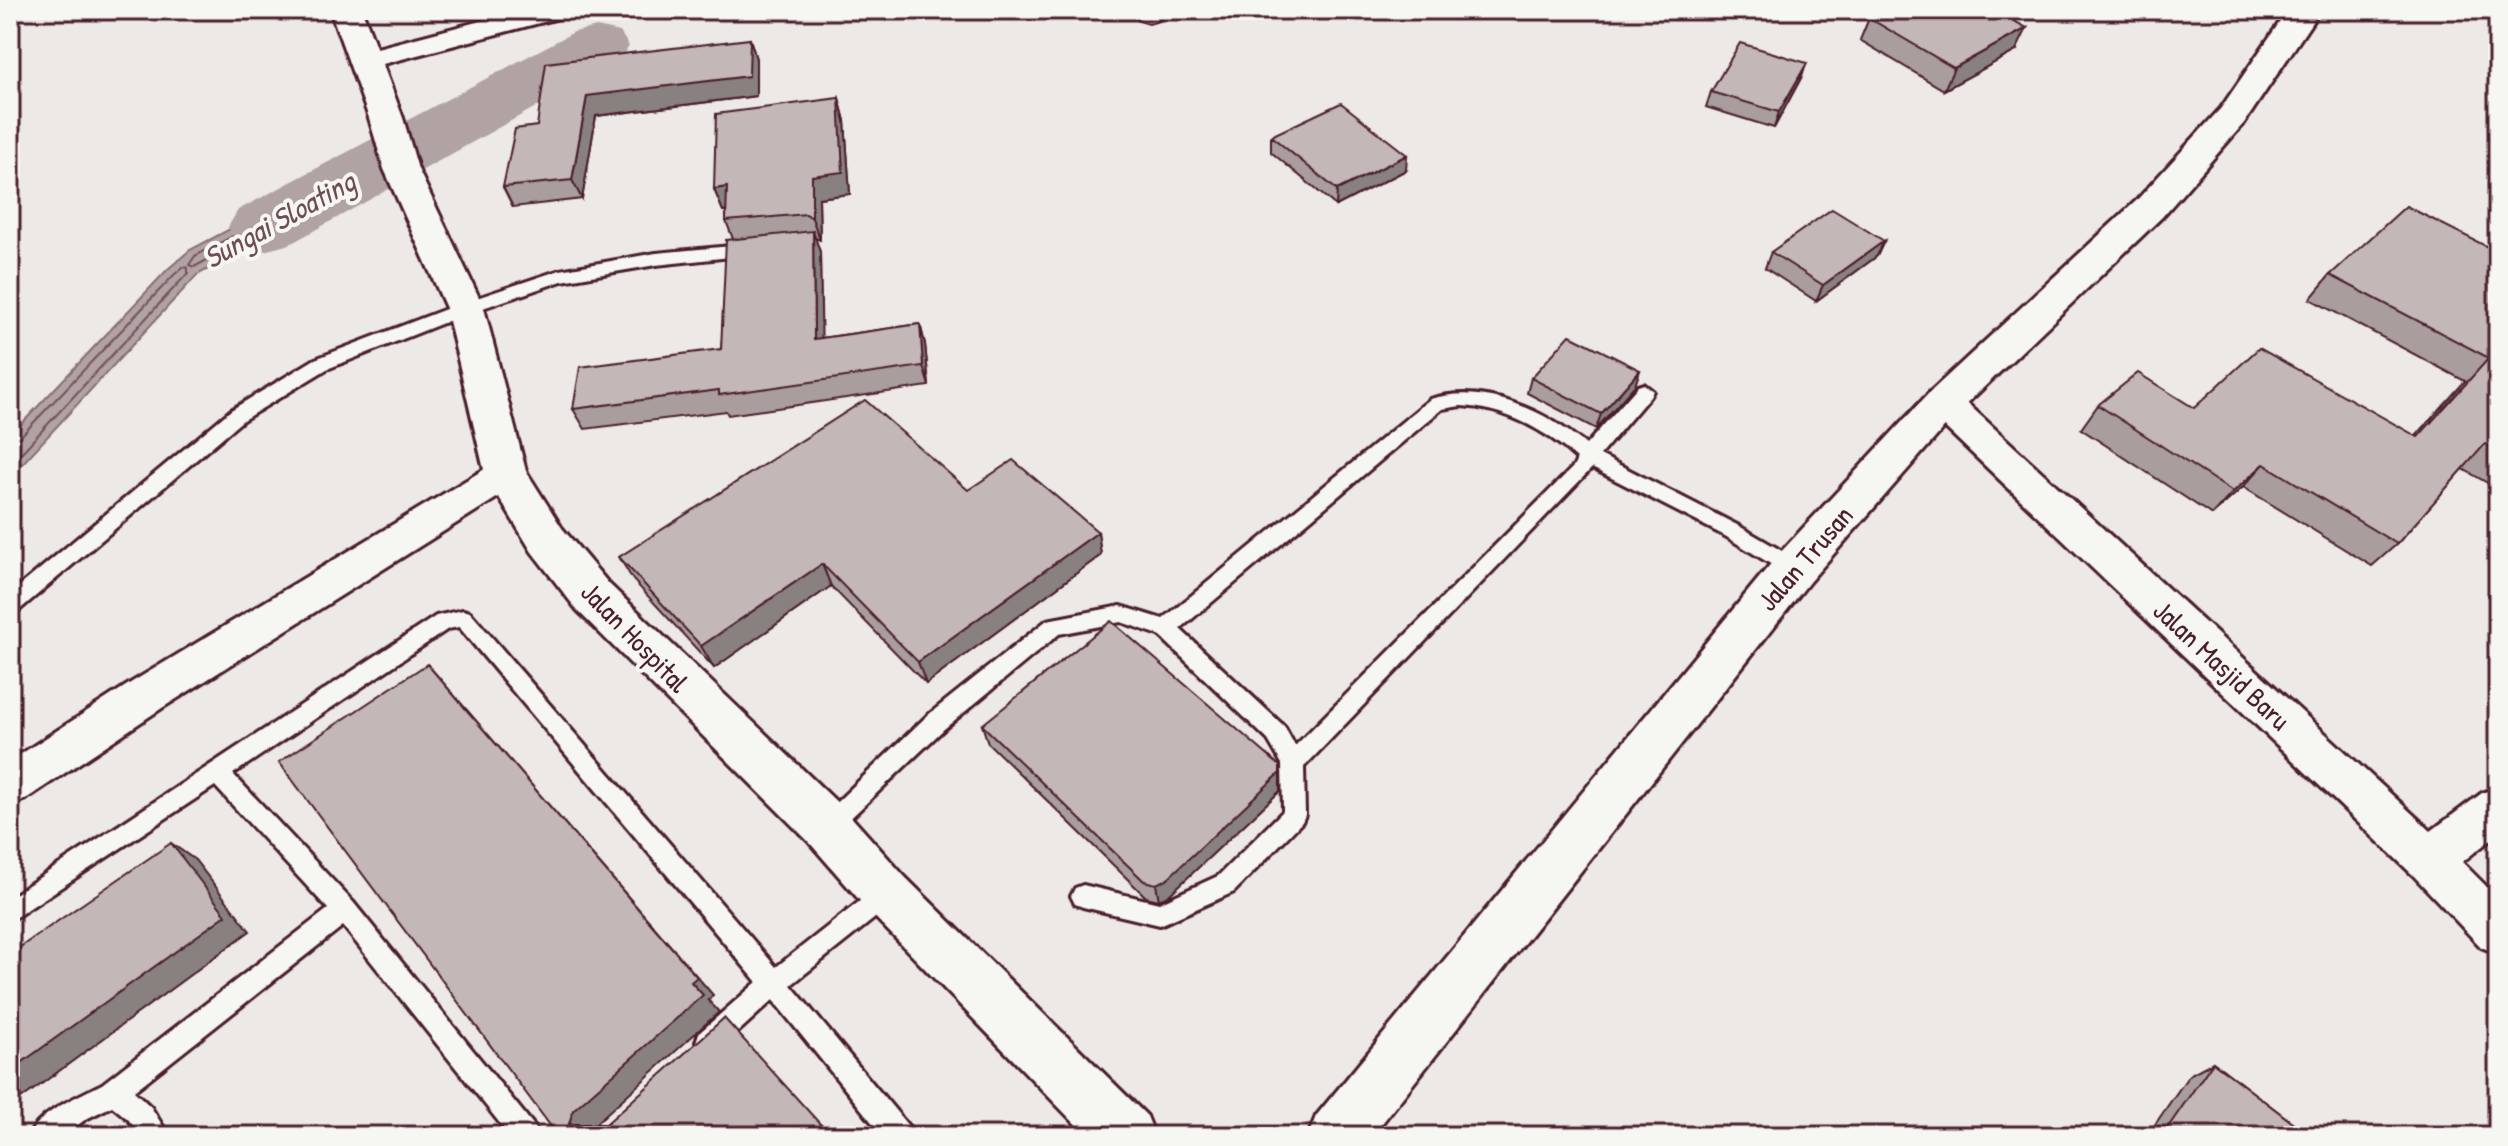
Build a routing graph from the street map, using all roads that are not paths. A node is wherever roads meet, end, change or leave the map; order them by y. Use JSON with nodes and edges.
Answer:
{"nodes":[{"id":1,"x":346,"y":10,"type":"edge"},
{"id":2,"x":556,"y":10,"type":"edge"},
{"id":3,"x":2304,"y":10,"type":"edge"},
{"id":4,"x":364,"y":60,"type":"junction"},
{"id":5,"x":766,"y":249,"type":"edge"},
{"id":6,"x":465,"y":308,"type":"junction"},
{"id":7,"x":1644,"y":391,"type":"dead end"},
{"id":8,"x":1943,"y":403,"type":"junction"},
{"id":9,"x":1587,"y":457,"type":"junction"},
{"id":10,"x":506,"y":474,"type":"junction"},
{"id":11,"x":1794,"y":568,"type":"junction"},
{"id":12,"x":10,"y":606,"type":"edge"},
{"id":13,"x":1166,"y":629,"type":"junction"},
{"id":14,"x":1293,"y":763,"type":"junction"},
{"id":15,"x":218,"y":773,"type":"junction"},
{"id":16,"x":10,"y":785,"type":"edge"},
{"id":17,"x":2498,"y":807,"type":"edge"},
{"id":18,"x":827,"y":826,"type":"junction"},
{"id":19,"x":2429,"y":860,"type":"junction"},
{"id":20,"x":887,"y":894,"type":"junction"},
{"id":21,"x":1083,"y":896,"type":"dead end"},
{"id":22,"x":10,"y":910,"type":"edge"},
{"id":23,"x":345,"y":910,"type":"junction"},
{"id":24,"x":2498,"y":931,"type":"edge"},
{"id":25,"x":774,"y":983,"type":"junction"},
{"id":26,"x":695,"y":1054,"type":"edge"},
{"id":27,"x":111,"y":1093,"type":"junction"},
{"id":28,"x":42,"y":1136,"type":"edge"},
{"id":29,"x":156,"y":1136,"type":"edge"},
{"id":30,"x":526,"y":1136,"type":"edge"},
{"id":31,"x":900,"y":1136,"type":"edge"},
{"id":32,"x":1127,"y":1136,"type":"edge"},
{"id":33,"x":1336,"y":1136,"type":"edge"}],
"edges":[{"from":1,"to":4,"type":"main road","name":"Jalan Hospital"},
{"from":2,"to":4,"type":"street"},
{"from":3,"to":8,"type":"main road","name":"Jalan Trusan"},
{"from":4,"to":6,"type":"main road","name":"Jalan Hospital"},
{"from":5,"to":6,"type":"lane"},
{"from":6,"to":10,"type":"main road","name":"Jalan Hospital"},
{"from":6,"to":12,"type":"lane"},
{"from":7,"to":9,"type":"lane"},
{"from":8,"to":11,"type":"main road","name":"Jalan Trusan"},
{"from":8,"to":19,"type":"street","name":"Jalan Masjid Baru"},
{"from":9,"to":11,"type":"lane"},
{"from":9,"to":13,"type":"lane"},
{"from":9,"to":14,"type":"lane"},
{"from":10,"to":16,"type":"street"},
{"from":10,"to":18,"type":"main road","name":"Jalan Hospital"},
{"from":11,"to":33,"type":"main road","name":"Jalan Trusan"},
{"from":13,"to":14,"type":"lane"},
{"from":13,"to":18,"type":"lane"},
{"from":14,"to":21,"type":"lane"},
{"from":15,"to":22,"type":"lane"},
{"from":15,"to":23,"type":"lane"},
{"from":15,"to":25,"type":"lane"},
{"from":17,"to":19,"type":"street"},
{"from":18,"to":20,"type":"main road","name":"Jalan Hospital"},
{"from":19,"to":24,"type":"street","name":"Jalan Masjid Baru"},
{"from":20,"to":25,"type":"lane"},
{"from":20,"to":32,"type":"main road","name":"Jalan Hospital"},
{"from":23,"to":27,"type":"lane"},
{"from":23,"to":30,"type":"lane"},
{"from":25,"to":26,"type":"lane"},
{"from":25,"to":31,"type":"lane"},
{"from":27,"to":28,"type":"lane"},
{"from":27,"to":29,"type":"lane"}]}
